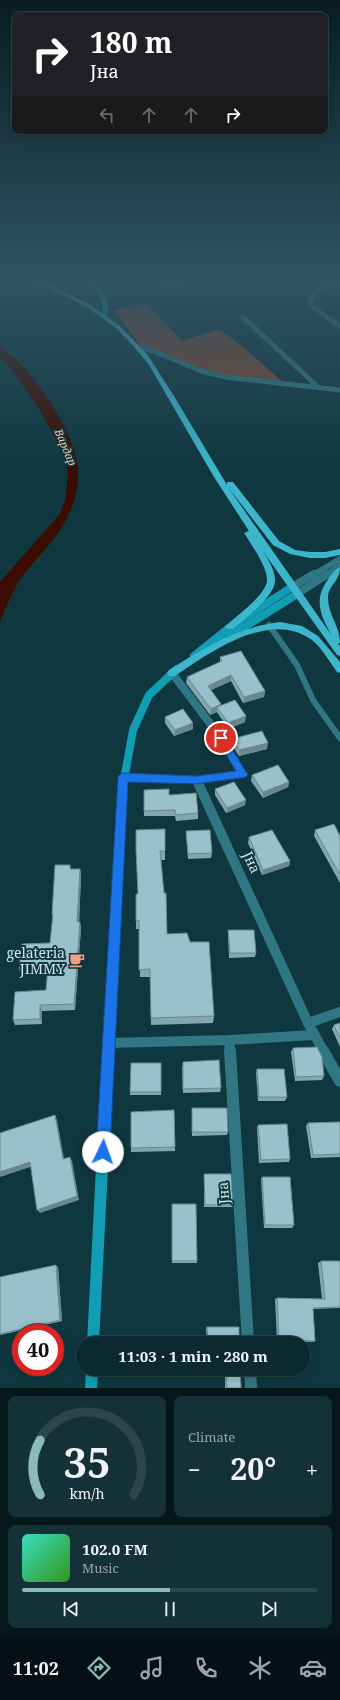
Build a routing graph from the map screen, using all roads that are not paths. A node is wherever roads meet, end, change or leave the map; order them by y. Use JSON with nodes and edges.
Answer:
{"nodes":[{"id":1,"x":131,"y":341,"type":"edge"},
{"id":2,"x":268,"y":341,"type":"edge"},
{"id":3,"x":138,"y":347,"type":"junction"},
{"id":4,"x":317,"y":386,"type":"junction"},
{"id":5,"x":340,"y":390,"type":"edge"},
{"id":6,"x":200,"y":446,"type":"junction"},
{"id":7,"x":225,"y":489,"type":"junction"},
{"id":8,"x":340,"y":552,"type":"edge"},
{"id":9,"x":340,"y":559,"type":"edge"},
{"id":10,"x":340,"y":566,"type":"edge"},
{"id":11,"x":340,"y":570,"type":"edge"},
{"id":12,"x":295,"y":591,"type":"junction"},
{"id":13,"x":269,"y":625,"type":"junction"},
{"id":14,"x":230,"y":627,"type":"junction"},
{"id":15,"x":340,"y":640,"type":"edge"},
{"id":16,"x":206,"y":647,"type":"junction"},
{"id":17,"x":340,"y":653,"type":"edge"},
{"id":18,"x":340,"y":669,"type":"edge"},
{"id":19,"x":172,"y":673,"type":"junction"},
{"id":20,"x":340,"y":738,"type":"edge"},
{"id":21,"x":123,"y":777,"type":"junction"},
{"id":22,"x":196,"y":780,"type":"junction"},
{"id":23,"x":340,"y":1012,"type":"edge"},
{"id":24,"x":308,"y":1023,"type":"junction"},
{"id":25,"x":314,"y":1035,"type":"junction"},
{"id":26,"x":229,"y":1040,"type":"junction"},
{"id":27,"x":108,"y":1043,"type":"junction"},
{"id":28,"x":340,"y":1081,"type":"edge"},
{"id":29,"x":93,"y":1336,"type":"edge"},
{"id":30,"x":248,"y":1336,"type":"edge"},
{"id":31,"x":92,"y":1376,"type":"edge"},
{"id":32,"x":250,"y":1376,"type":"edge"},
{"id":33,"x":91,"y":1388,"type":"edge"},
{"id":34,"x":251,"y":1388,"type":"edge"}],
"edges":[{"from":1,"to":3,"type":"main road"},
{"from":2,"to":4,"type":"street"},
{"from":3,"to":4,"type":"street"},
{"from":3,"to":6,"type":"main road"},
{"from":4,"to":5,"type":"street"},
{"from":6,"to":7,"type":"main road"},
{"from":6,"to":8,"type":"main road"},
{"from":7,"to":12,"type":"main road"},
{"from":7,"to":14,"type":"main road"},
{"from":9,"to":12,"type":"street"},
{"from":10,"to":12,"type":"street"},
{"from":11,"to":15,"type":"main road"},
{"from":12,"to":14,"type":"street"},
{"from":12,"to":16,"type":"street"},
{"from":12,"to":17,"type":"main road"},
{"from":13,"to":18,"type":"main road"},
{"from":13,"to":19,"type":"main road"},
{"from":13,"to":20,"type":"lane"},
{"from":14,"to":16,"type":"street"},
{"from":16,"to":19,"type":"street"},
{"from":19,"to":21,"type":"street"},
{"from":19,"to":22,"type":"street"},
{"from":21,"to":22,"type":"street"},
{"from":21,"to":27,"type":"street"},
{"from":22,"to":24,"type":"street","name":"Јна"},
{"from":23,"to":24,"type":"street"},
{"from":24,"to":25,"type":"street","name":"Јна"},
{"from":25,"to":26,"type":"street"},
{"from":25,"to":28,"type":"street","name":"Јна"},
{"from":26,"to":27,"type":"street"},
{"from":26,"to":30,"type":"street","name":"Јна"},
{"from":27,"to":29,"type":"street"},
{"from":31,"to":33,"type":"street"},
{"from":32,"to":34,"type":"street"}]}
